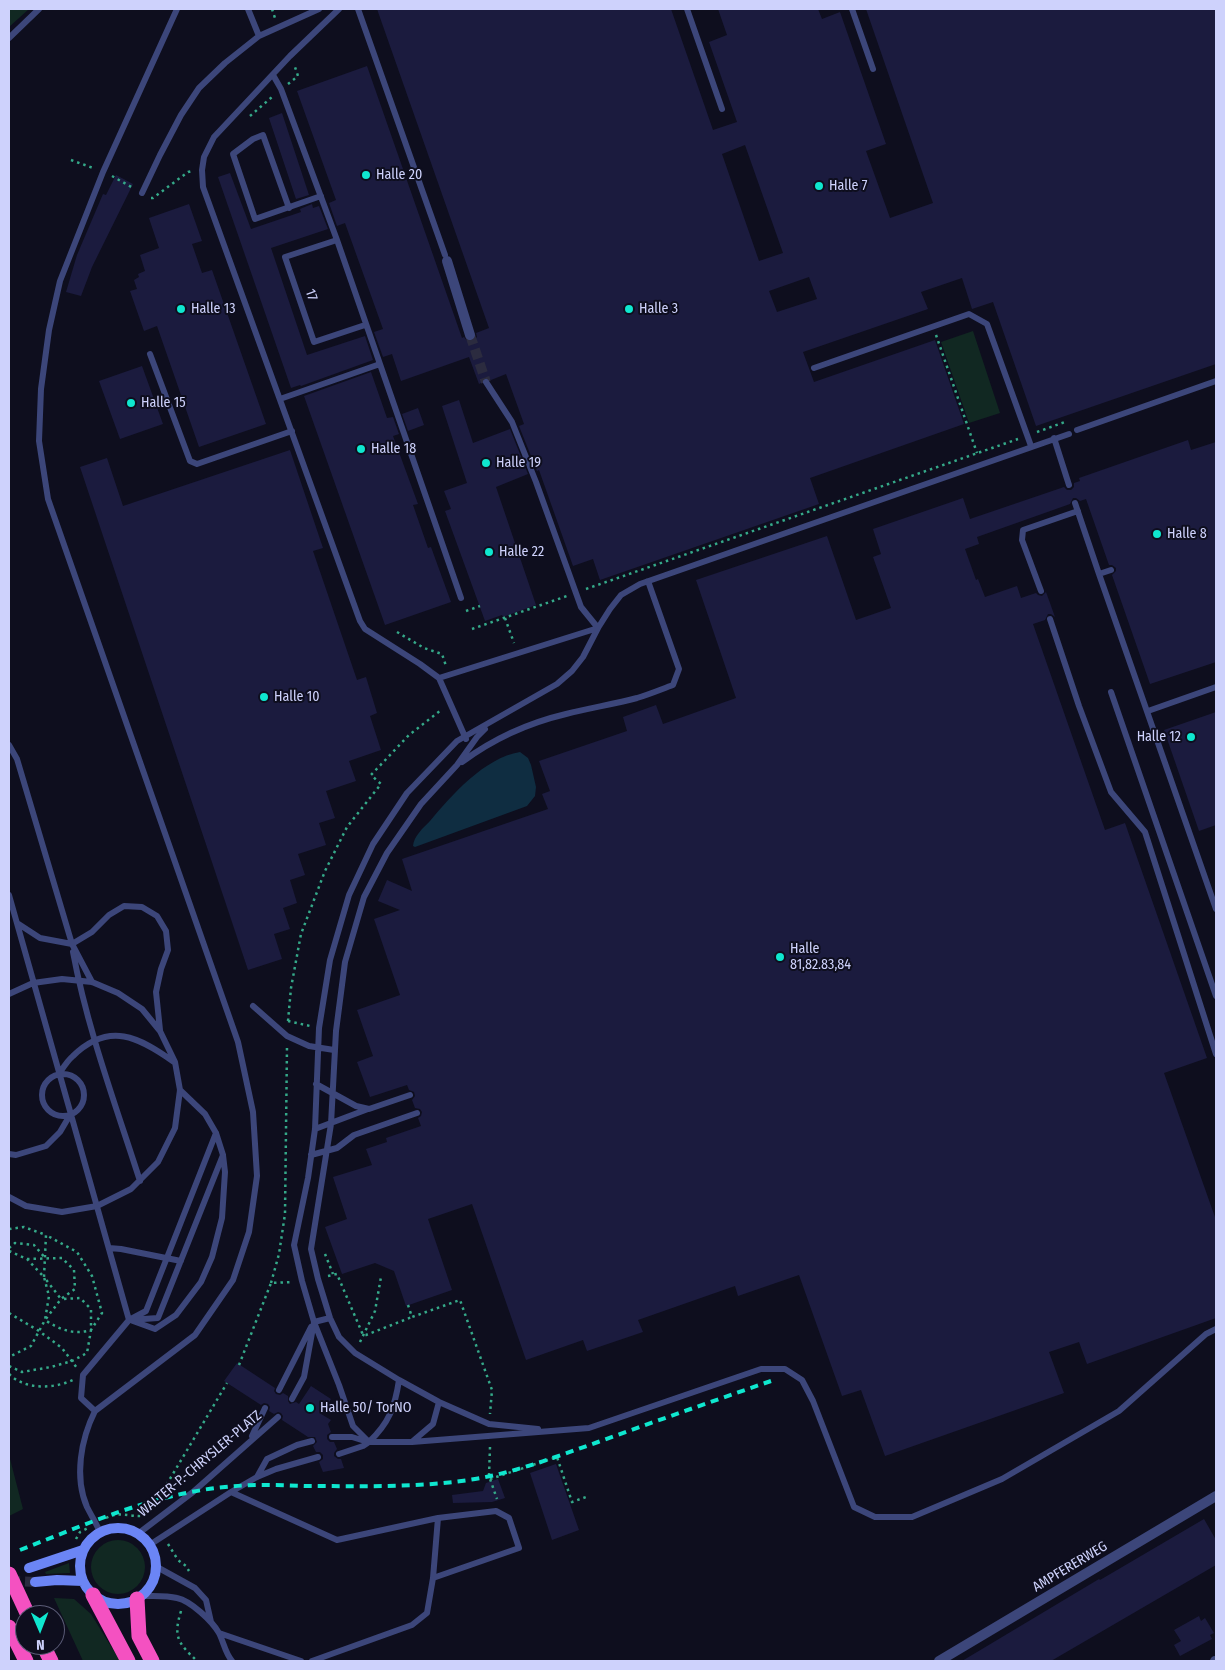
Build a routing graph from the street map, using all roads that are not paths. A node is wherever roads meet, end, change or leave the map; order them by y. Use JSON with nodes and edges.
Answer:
{"nodes":[{"id":1,"x":39,"y":9,"type":"edge"},
{"id":2,"x":176,"y":9,"type":"edge"},
{"id":3,"x":248,"y":9,"type":"edge"},
{"id":4,"x":319,"y":9,"type":"edge"},
{"id":5,"x":339,"y":9,"type":"edge"},
{"id":6,"x":358,"y":9,"type":"edge"},
{"id":7,"x":687,"y":9,"type":"edge"},
{"id":8,"x":852,"y":9,"type":"edge"},
{"id":9,"x":259,"y":36,"type":"junction"},
{"id":10,"x":9,"y":38,"type":"edge"},
{"id":11,"x":873,"y":69,"type":"dead end"},
{"id":12,"x":273,"y":75,"type":"junction"},
{"id":13,"x":722,"y":109,"type":"dead end"},
{"id":14,"x":142,"y":193,"type":"road end"},
{"id":15,"x":321,"y":196,"type":"junction"},
{"id":16,"x":289,"y":208,"type":"junction"},
{"id":17,"x":337,"y":240,"type":"junction"},
{"id":18,"x":446,"y":258,"type":"joint"},
{"id":19,"x":365,"y":325,"type":"junction"},
{"id":20,"x":470,"y":335,"type":"tunnel mouth"},
{"id":21,"x":150,"y":354,"type":"dead end"},
{"id":22,"x":380,"y":364,"type":"junction"},
{"id":23,"x":814,"y":368,"type":"dead end"},
{"id":24,"x":1216,"y":381,"type":"edge"},
{"id":25,"x":486,"y":382,"type":"tunnel mouth"},
{"id":26,"x":280,"y":399,"type":"junction"},
{"id":27,"x":1077,"y":430,"type":"dead end"},
{"id":28,"x":292,"y":431,"type":"junction"},
{"id":29,"x":1069,"y":434,"type":"dead end"},
{"id":30,"x":1054,"y":438,"type":"junction"},
{"id":31,"x":1031,"y":446,"type":"junction"},
{"id":32,"x":1069,"y":485,"type":"dead end"},
{"id":33,"x":1075,"y":502,"type":"dead end"},
{"id":34,"x":1078,"y":511,"type":"junction"},
{"id":35,"x":1111,"y":570,"type":"dead end"},
{"id":36,"x":1099,"y":574,"type":"junction"},
{"id":37,"x":648,"y":581,"type":"junction"},
{"id":38,"x":1041,"y":591,"type":"dead end"},
{"id":39,"x":461,"y":598,"type":"dead end"},
{"id":40,"x":1050,"y":618,"type":"dead end"},
{"id":41,"x":598,"y":628,"type":"junction"},
{"id":42,"x":438,"y":678,"type":"junction"},
{"id":43,"x":1216,"y":687,"type":"edge"},
{"id":44,"x":1111,"y":692,"type":"dead end"},
{"id":45,"x":1148,"y":711,"type":"junction"},
{"id":46,"x":492,"y":722,"type":"junction"},
{"id":47,"x":465,"y":737,"type":"junction"},
{"id":48,"x":9,"y":745,"type":"edge"},
{"id":49,"x":470,"y":747,"type":"junction"},
{"id":50,"x":457,"y":766,"type":"junction"},
{"id":51,"x":9,"y":895,"type":"edge"},
{"id":52,"x":1216,"y":909,"type":"edge"},
{"id":53,"x":17,"y":923,"type":"junction"},
{"id":54,"x":72,"y":944,"type":"junction"},
{"id":55,"x":78,"y":981,"type":"junction"},
{"id":56,"x":92,"y":982,"type":"junction"},
{"id":57,"x":33,"y":983,"type":"junction"},
{"id":58,"x":9,"y":994,"type":"edge"},
{"id":59,"x":1216,"y":996,"type":"edge"},
{"id":60,"x":253,"y":1006,"type":"dead end"},
{"id":61,"x":160,"y":1031,"type":"junction"},
{"id":62,"x":95,"y":1039,"type":"junction"},
{"id":63,"x":317,"y":1048,"type":"junction"},
{"id":64,"x":334,"y":1050,"type":"junction"},
{"id":65,"x":1216,"y":1054,"type":"edge"},
{"id":66,"x":175,"y":1062,"type":"junction"},
{"id":67,"x":58,"y":1074,"type":"junction"},
{"id":68,"x":316,"y":1084,"type":"junction"},
{"id":69,"x":180,"y":1090,"type":"junction"},
{"id":70,"x":332,"y":1092,"type":"junction"},
{"id":71,"x":410,"y":1094,"type":"dead end"},
{"id":72,"x":370,"y":1109,"type":"junction"},
{"id":73,"x":416,"y":1113,"type":"dead end"},
{"id":74,"x":70,"y":1114,"type":"junction"},
{"id":75,"x":331,"y":1124,"type":"junction"},
{"id":76,"x":315,"y":1129,"type":"junction"},
{"id":77,"x":216,"y":1133,"type":"junction"},
{"id":78,"x":327,"y":1151,"type":"junction"},
{"id":79,"x":9,"y":1154,"type":"edge"},
{"id":80,"x":311,"y":1155,"type":"junction"},
{"id":81,"x":223,"y":1156,"type":"junction"},
{"id":82,"x":140,"y":1181,"type":"junction"},
{"id":83,"x":9,"y":1197,"type":"edge"},
{"id":84,"x":97,"y":1206,"type":"junction"},
{"id":85,"x":109,"y":1248,"type":"junction"},
{"id":86,"x":167,"y":1258,"type":"junction"},
{"id":87,"x":181,"y":1261,"type":"junction"},
{"id":88,"x":330,"y":1318,"type":"junction"},
{"id":89,"x":129,"y":1320,"type":"junction"},
{"id":90,"x":314,"y":1322,"type":"junction"},
{"id":91,"x":1216,"y":1329,"type":"edge"},
{"id":92,"x":399,"y":1380,"type":"junction"},
{"id":93,"x":278,"y":1390,"type":"dead end"},
{"id":94,"x":292,"y":1400,"type":"dead end"},
{"id":95,"x":439,"y":1402,"type":"junction"},
{"id":96,"x":265,"y":1408,"type":"dead end"},
{"id":97,"x":95,"y":1411,"type":"junction"},
{"id":98,"x":278,"y":1417,"type":"dead end"},
{"id":99,"x":555,"y":1431,"type":"junction"},
{"id":100,"x":332,"y":1437,"type":"dead end"},
{"id":101,"x":251,"y":1440,"type":"junction"},
{"id":102,"x":312,"y":1441,"type":"dead end"},
{"id":103,"x":369,"y":1442,"type":"junction"},
{"id":104,"x":412,"y":1442,"type":"junction"},
{"id":105,"x":339,"y":1454,"type":"dead end"},
{"id":106,"x":318,"y":1457,"type":"dead end"},
{"id":107,"x":257,"y":1477,"type":"junction"},
{"id":108,"x":231,"y":1492,"type":"junction"},
{"id":109,"x":1216,"y":1496,"type":"edge"},
{"id":110,"x":438,"y":1518,"type":"junction"},
{"id":111,"x":98,"y":1528,"type":"junction"},
{"id":112,"x":136,"y":1531,"type":"junction"},
{"id":113,"x":151,"y":1544,"type":"junction"},
{"id":114,"x":83,"y":1550,"type":"junction"},
{"id":115,"x":156,"y":1567,"type":"junction"},
{"id":116,"x":29,"y":1568,"type":"dead end"},
{"id":117,"x":9,"y":1574,"type":"edge"},
{"id":118,"x":433,"y":1578,"type":"junction"},
{"id":119,"x":35,"y":1582,"type":"tunnel mouth"},
{"id":120,"x":83,"y":1582,"type":"junction"},
{"id":121,"x":93,"y":1595,"type":"junction"},
{"id":122,"x":139,"y":1598,"type":"junction"},
{"id":123,"x":23,"y":1605,"type":"edge"},
{"id":124,"x":211,"y":1622,"type":"junction"},
{"id":125,"x":10,"y":1630,"type":"edge"},
{"id":126,"x":219,"y":1633,"type":"junction"},
{"id":127,"x":26,"y":1661,"type":"edge"},
{"id":128,"x":128,"y":1661,"type":"edge"},
{"id":129,"x":152,"y":1661,"type":"edge"},
{"id":130,"x":232,"y":1661,"type":"edge"},
{"id":131,"x":301,"y":1661,"type":"edge"},
{"id":132,"x":312,"y":1661,"type":"edge"},
{"id":133,"x":939,"y":1661,"type":"edge"}],
"edges":[{"from":1,"to":10,"type":"lane"},
{"from":2,"to":97,"type":"lane"},
{"from":3,"to":9,"type":"lane"},
{"from":4,"to":9,"type":"lane"},
{"from":5,"to":12,"type":"lane"},
{"from":6,"to":18,"type":"lane"},
{"from":7,"to":13,"type":"lane"},
{"from":8,"to":11,"type":"lane"},
{"from":9,"to":14,"type":"lane"},
{"from":12,"to":15,"type":"lane"},
{"from":12,"to":26,"type":"lane"},
{"from":15,"to":16,"type":"lane"},
{"from":15,"to":17,"type":"lane"},
{"from":16,"to":16,"type":"lane"},
{"from":17,"to":19,"type":"lane"},
{"from":17,"to":19,"type":"lane","name":"17"},
{"from":18,"to":20,"type":"street"},
{"from":19,"to":22,"type":"lane"},
{"from":21,"to":28,"type":"lane"},
{"from":22,"to":26,"type":"lane"},
{"from":22,"to":39,"type":"lane"},
{"from":23,"to":31,"type":"lane"},
{"from":24,"to":27,"type":"lane"},
{"from":25,"to":41,"type":"lane"},
{"from":26,"to":28,"type":"lane"},
{"from":28,"to":42,"type":"lane"},
{"from":29,"to":30,"type":"lane"},
{"from":30,"to":31,"type":"lane"},
{"from":30,"to":32,"type":"lane"},
{"from":31,"to":37,"type":"lane"},
{"from":33,"to":34,"type":"lane"},
{"from":34,"to":36,"type":"lane"},
{"from":34,"to":38,"type":"lane"},
{"from":35,"to":36,"type":"lane"},
{"from":36,"to":45,"type":"lane"},
{"from":37,"to":41,"type":"lane"},
{"from":37,"to":50,"type":"lane"},
{"from":40,"to":65,"type":"lane"},
{"from":41,"to":42,"type":"lane"},
{"from":41,"to":46,"type":"lane"},
{"from":42,"to":47,"type":"lane"},
{"from":43,"to":45,"type":"lane"},
{"from":44,"to":59,"type":"lane"},
{"from":45,"to":52,"type":"lane"},
{"from":46,"to":47,"type":"lane"},
{"from":46,"to":49,"type":"lane"},
{"from":47,"to":49,"type":"lane"},
{"from":47,"to":63,"type":"lane"},
{"from":48,"to":54,"type":"lane"},
{"from":49,"to":50,"type":"lane"},
{"from":50,"to":64,"type":"lane"},
{"from":51,"to":53,"type":"lane"},
{"from":53,"to":54,"type":"lane"},
{"from":53,"to":57,"type":"lane"},
{"from":54,"to":55,"type":"lane"},
{"from":54,"to":56,"type":"lane"},
{"from":54,"to":61,"type":"lane"},
{"from":55,"to":56,"type":"lane"},
{"from":55,"to":57,"type":"lane"},
{"from":55,"to":62,"type":"lane"},
{"from":56,"to":61,"type":"lane"},
{"from":57,"to":58,"type":"lane"},
{"from":57,"to":67,"type":"lane"},
{"from":60,"to":63,"type":"lane"},
{"from":61,"to":66,"type":"lane"},
{"from":62,"to":66,"type":"lane"},
{"from":62,"to":67,"type":"lane"},
{"from":62,"to":82,"type":"lane"},
{"from":63,"to":64,"type":"lane"},
{"from":63,"to":68,"type":"lane"},
{"from":64,"to":70,"type":"lane"},
{"from":66,"to":69,"type":"lane"},
{"from":67,"to":74,"type":"lane"},
{"from":67,"to":74,"type":"lane"},
{"from":67,"to":74,"type":"lane"},
{"from":68,"to":70,"type":"lane"},
{"from":68,"to":76,"type":"lane"},
{"from":69,"to":77,"type":"lane"},
{"from":69,"to":82,"type":"lane"},
{"from":70,"to":72,"type":"lane"},
{"from":70,"to":75,"type":"lane"},
{"from":71,"to":72,"type":"lane"},
{"from":72,"to":75,"type":"lane"},
{"from":73,"to":78,"type":"lane"},
{"from":74,"to":79,"type":"lane"},
{"from":74,"to":84,"type":"lane"},
{"from":75,"to":76,"type":"lane"},
{"from":75,"to":78,"type":"lane"},
{"from":76,"to":80,"type":"lane"},
{"from":77,"to":81,"type":"lane"},
{"from":77,"to":86,"type":"lane"},
{"from":78,"to":80,"type":"lane"},
{"from":78,"to":88,"type":"lane"},
{"from":80,"to":90,"type":"lane"},
{"from":81,"to":87,"type":"lane"},
{"from":81,"to":89,"type":"lane"},
{"from":82,"to":84,"type":"lane"},
{"from":83,"to":84,"type":"lane"},
{"from":84,"to":85,"type":"lane"},
{"from":85,"to":86,"type":"lane"},
{"from":85,"to":89,"type":"lane"},
{"from":86,"to":87,"type":"lane"},
{"from":86,"to":89,"type":"lane"},
{"from":87,"to":89,"type":"lane"},
{"from":88,"to":90,"type":"lane"},
{"from":88,"to":92,"type":"lane"},
{"from":89,"to":97,"type":"lane"},
{"from":90,"to":93,"type":"lane"},
{"from":90,"to":94,"type":"lane"},
{"from":90,"to":103,"type":"lane"},
{"from":91,"to":99,"type":"lane"},
{"from":92,"to":95,"type":"lane"},
{"from":92,"to":103,"type":"lane"},
{"from":95,"to":99,"type":"lane"},
{"from":95,"to":104,"type":"lane"},
{"from":96,"to":101,"type":"lane"},
{"from":97,"to":111,"type":"lane"},
{"from":98,"to":101,"type":"lane","name":"WALTER-P.-CHRYSLER-PLATZ"},
{"from":99,"to":104,"type":"lane"},
{"from":100,"to":103,"type":"lane"},
{"from":101,"to":112,"type":"lane","name":"WALTER-P.-CHRYSLER-PLATZ"},
{"from":102,"to":107,"type":"lane"},
{"from":103,"to":104,"type":"lane"},
{"from":103,"to":105,"type":"lane"},
{"from":106,"to":107,"type":"lane"},
{"from":107,"to":108,"type":"lane"},
{"from":108,"to":110,"type":"lane"},
{"from":108,"to":113,"type":"lane"},
{"from":109,"to":133,"type":"street","name":"AMPFERERWEG"},
{"from":110,"to":118,"type":"lane"},
{"from":110,"to":118,"type":"lane"},
{"from":111,"to":112,"type":"main road","name":"WALTER-P.-CHRYSLER-PLATZ"},
{"from":111,"to":114,"type":"main road"},
{"from":112,"to":113,"type":"main road","name":"WALTER-P.-CHRYSLER-PLATZ"},
{"from":113,"to":115,"type":"main road"},
{"from":114,"to":116,"type":"main road"},
{"from":114,"to":120,"type":"main road"},
{"from":115,"to":122,"type":"main road"},
{"from":115,"to":124,"type":"lane"},
{"from":117,"to":123,"type":"highway","bridge":true},
{"from":118,"to":132,"type":"lane"},
{"from":119,"to":120,"type":"main road"},
{"from":120,"to":121,"type":"main road"},
{"from":121,"to":122,"type":"main road"},
{"from":121,"to":128,"type":"highway"},
{"from":122,"to":124,"type":"lane"},
{"from":122,"to":129,"type":"highway"},
{"from":124,"to":126,"type":"lane"},
{"from":125,"to":127,"type":"highway"},
{"from":126,"to":130,"type":"lane"},
{"from":126,"to":131,"type":"lane"}]}
